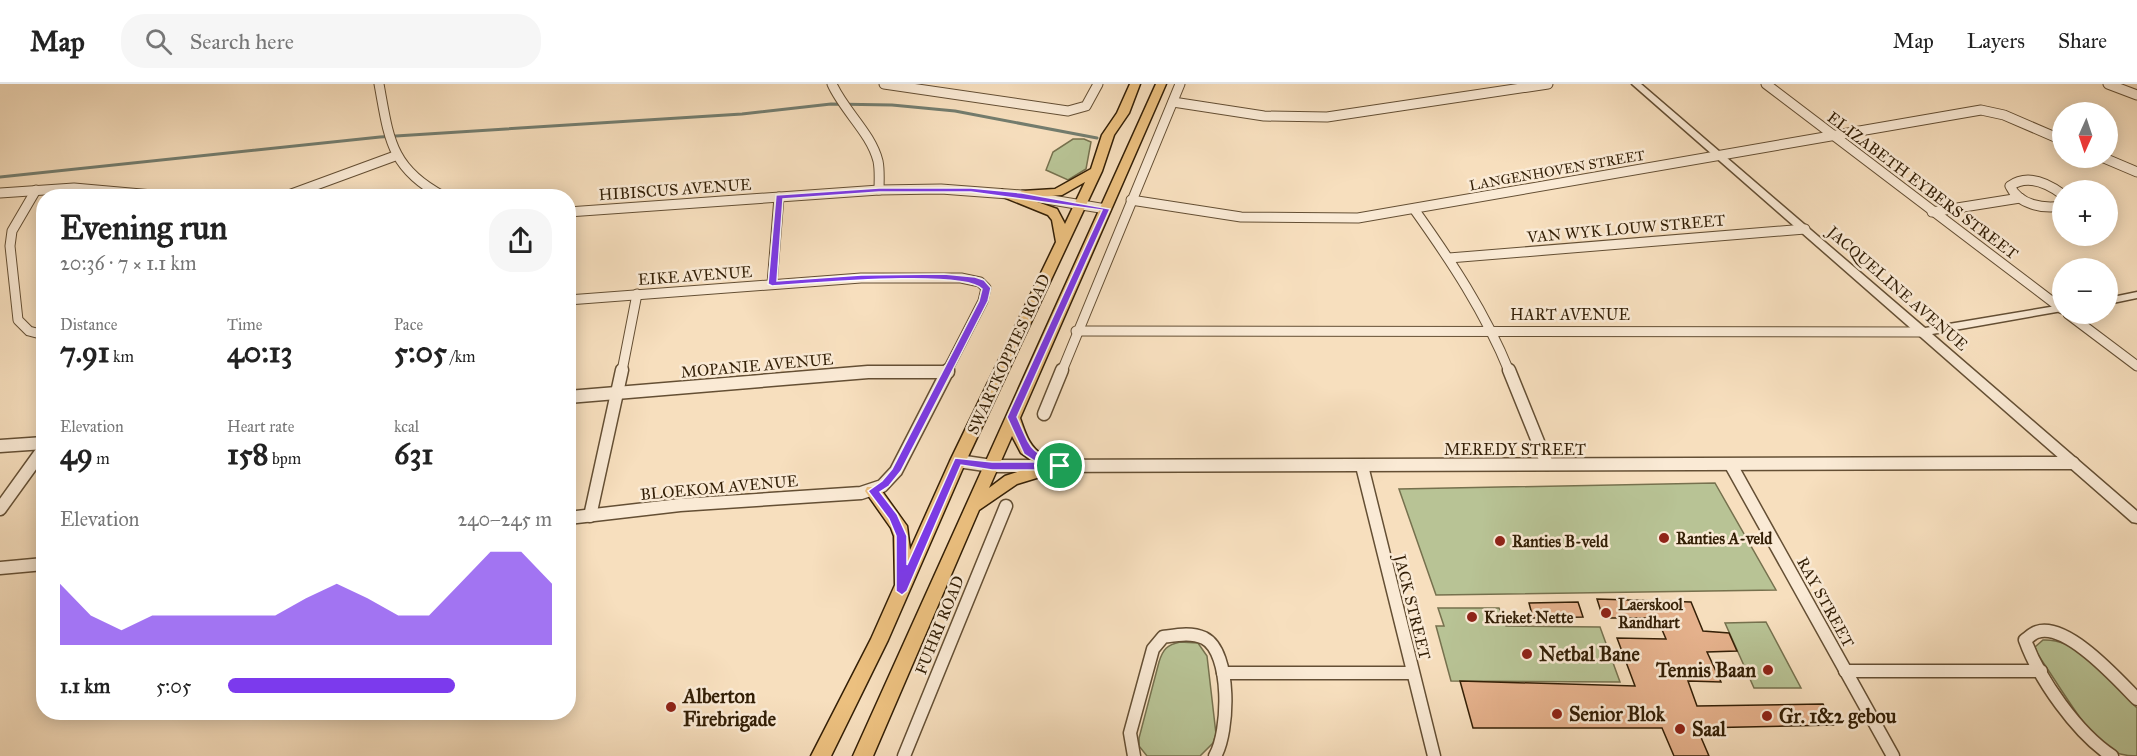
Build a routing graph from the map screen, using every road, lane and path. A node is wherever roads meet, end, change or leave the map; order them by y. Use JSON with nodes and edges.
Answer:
{"nodes":[{"id":1,"x":379,"y":84,"type":"edge"},
{"id":2,"x":832,"y":84,"type":"edge"},
{"id":3,"x":884,"y":84,"type":"edge"},
{"id":4,"x":1098,"y":84,"type":"edge"},
{"id":5,"x":1135,"y":84,"type":"edge"},
{"id":6,"x":1161,"y":84,"type":"edge"},
{"id":7,"x":1180,"y":84,"type":"edge"},
{"id":8,"x":1548,"y":84,"type":"edge"},
{"id":9,"x":1636,"y":84,"type":"edge"},
{"id":10,"x":1766,"y":84,"type":"edge"},
{"id":11,"x":2108,"y":84,"type":"edge"},
{"id":12,"x":2137,"y":95,"type":"edge"},
{"id":13,"x":1173,"y":102,"type":"junction"},
{"id":14,"x":1833,"y":135,"type":"junction"},
{"id":15,"x":2052,"y":136,"type":"edge"},
{"id":16,"x":394,"y":156,"type":"junction"},
{"id":17,"x":1720,"y":156,"type":"junction"},
{"id":18,"x":2118,"y":164,"type":"edge"},
{"id":19,"x":1096,"y":171,"type":"junction"},
{"id":20,"x":2137,"y":171,"type":"edge"},
{"id":21,"x":55,"y":189,"type":"edge"},
{"id":22,"x":85,"y":189,"type":"edge"},
{"id":23,"x":303,"y":189,"type":"edge"},
{"id":24,"x":429,"y":189,"type":"edge"},
{"id":25,"x":2052,"y":189,"type":"edge"},
{"id":26,"x":36,"y":190,"type":"joint"},
{"id":27,"x":879,"y":190,"type":"junction"},
{"id":28,"x":0,"y":193,"type":"edge"},
{"id":29,"x":1002,"y":194,"type":"junction"},
{"id":30,"x":1022,"y":195,"type":"junction"},
{"id":31,"x":779,"y":197,"type":"junction"},
{"id":32,"x":2020,"y":198,"type":"junction"},
{"id":33,"x":1131,"y":200,"type":"junction"},
{"id":34,"x":1079,"y":205,"type":"junction"},
{"id":35,"x":2052,"y":207,"type":"edge"},
{"id":36,"x":1106,"y":209,"type":"junction"},
{"id":37,"x":1414,"y":209,"type":"junction"},
{"id":38,"x":576,"y":211,"type":"edge"},
{"id":39,"x":1932,"y":212,"type":"junction"},
{"id":40,"x":1805,"y":229,"type":"junction"},
{"id":41,"x":1060,"y":241,"type":"junction"},
{"id":42,"x":1449,"y":258,"type":"junction"},
{"id":43,"x":772,"y":284,"type":"junction"},
{"id":44,"x":637,"y":294,"type":"junction"},
{"id":45,"x":2137,"y":295,"type":"edge"},
{"id":46,"x":2118,"y":298,"type":"edge"},
{"id":47,"x":576,"y":299,"type":"edge"},
{"id":48,"x":2052,"y":301,"type":"edge"},
{"id":49,"x":2052,"y":312,"type":"edge"},
{"id":50,"x":2082,"y":324,"type":"edge"},
{"id":51,"x":1076,"y":331,"type":"junction"},
{"id":52,"x":1493,"y":331,"type":"junction"},
{"id":53,"x":1923,"y":332,"type":"junction"},
{"id":54,"x":36,"y":334,"type":"edge"},
{"id":55,"x":2137,"y":366,"type":"edge"},
{"id":56,"x":948,"y":372,"type":"junction"},
{"id":57,"x":618,"y":393,"type":"junction"},
{"id":58,"x":576,"y":396,"type":"edge"},
{"id":59,"x":1044,"y":414,"type":"dead end"},
{"id":60,"x":1012,"y":417,"type":"junction"},
{"id":61,"x":36,"y":444,"type":"edge"},
{"id":62,"x":0,"y":446,"type":"edge"},
{"id":63,"x":36,"y":459,"type":"edge"},
{"id":64,"x":958,"y":461,"type":"junction"},
{"id":65,"x":2073,"y":463,"type":"junction"},
{"id":66,"x":1547,"y":464,"type":"junction"},
{"id":67,"x":1731,"y":465,"type":"junction"},
{"id":68,"x":992,"y":466,"type":"junction"},
{"id":69,"x":1056,"y":466,"type":"junction"},
{"id":70,"x":1362,"y":466,"type":"junction"},
{"id":71,"x":873,"y":491,"type":"junction"},
{"id":72,"x":1006,"y":506,"type":"dead end"},
{"id":73,"x":973,"y":508,"type":"junction"},
{"id":74,"x":0,"y":509,"type":"edge"},
{"id":75,"x":590,"y":516,"type":"junction"},
{"id":76,"x":576,"y":517,"type":"edge"},
{"id":77,"x":2137,"y":518,"type":"edge"},
{"id":78,"x":36,"y":565,"type":"edge"},
{"id":79,"x":0,"y":568,"type":"edge"},
{"id":80,"x":902,"y":591,"type":"junction"},
{"id":81,"x":1845,"y":671,"type":"junction"},
{"id":82,"x":2041,"y":671,"type":"junction"},
{"id":83,"x":1223,"y":673,"type":"junction"},
{"id":84,"x":1412,"y":673,"type":"junction"},
{"id":85,"x":2137,"y":699,"type":"edge"},
{"id":86,"x":821,"y":756,"type":"edge"},
{"id":87,"x":863,"y":756,"type":"edge"},
{"id":88,"x":904,"y":756,"type":"edge"},
{"id":89,"x":1134,"y":756,"type":"edge"},
{"id":90,"x":1215,"y":756,"type":"edge"},
{"id":91,"x":1434,"y":756,"type":"edge"},
{"id":92,"x":1893,"y":756,"type":"edge"},
{"id":93,"x":2112,"y":756,"type":"edge"}],
"edges":[{"from":1,"to":16,"type":"street"},
{"from":2,"to":27,"type":"street"},
{"from":3,"to":4,"type":"street"},
{"from":5,"to":19,"type":"main road","name":"SWARTKOPPIES ROAD"},
{"from":6,"to":36,"type":"main road","name":"SWARTKOPPIES ROAD"},
{"from":7,"to":13,"type":"street"},
{"from":8,"to":13,"type":"street"},
{"from":9,"to":17,"type":"street","name":"JACQUELINE AVENUE"},
{"from":10,"to":14,"type":"street","name":"ELIZABETH EYBERS STREET"},
{"from":11,"to":12,"type":"street"},
{"from":13,"to":33,"type":"street"},
{"from":14,"to":15,"type":"street","name":"LANGENHOVEN STREET"},
{"from":14,"to":17,"type":"street","name":"LANGENHOVEN STREET"},
{"from":14,"to":39,"type":"street","name":"ELIZABETH EYBERS STREET"},
{"from":16,"to":23,"type":"street"},
{"from":16,"to":24,"type":"street"},
{"from":17,"to":37,"type":"street","name":"LANGENHOVEN STREET"},
{"from":17,"to":40,"type":"street","name":"JACQUELINE AVENUE"},
{"from":18,"to":20,"type":"street"},
{"from":19,"to":30,"type":"main road"},
{"from":19,"to":34,"type":"main road","name":"SWARTKOPPIES ROAD"},
{"from":21,"to":22,"type":"street"},
{"from":25,"to":32,"type":"street"},
{"from":26,"to":28,"type":"street"},
{"from":26,"to":54,"type":"street"},
{"from":27,"to":29,"type":"street","name":"HIBISCUS AVENUE"},
{"from":27,"to":31,"type":"street","name":"HIBISCUS AVENUE"},
{"from":29,"to":30,"type":"street","name":"HIBISCUS AVENUE"},
{"from":29,"to":41,"type":"main road"},
{"from":30,"to":34,"type":"street","name":"HIBISCUS AVENUE"},
{"from":31,"to":38,"type":"street","name":"HIBISCUS AVENUE"},
{"from":31,"to":43,"type":"street"},
{"from":32,"to":35,"type":"street"},
{"from":32,"to":39,"type":"street"},
{"from":33,"to":37,"type":"street","name":"LANGENHOVEN STREET"},
{"from":33,"to":51,"type":"street"},
{"from":34,"to":36,"type":"street","name":"HIBISCUS AVENUE"},
{"from":34,"to":41,"type":"main road","name":"SWARTKOPPIES ROAD"},
{"from":36,"to":60,"type":"main road","name":"SWARTKOPPIES ROAD"},
{"from":37,"to":42,"type":"street"},
{"from":39,"to":48,"type":"street","name":"ELIZABETH EYBERS STREET"},
{"from":40,"to":42,"type":"street","name":"VAN WYK LOUW STREET"},
{"from":40,"to":53,"type":"street","name":"JACQUELINE AVENUE"},
{"from":41,"to":64,"type":"main road","name":"SWARTKOPPIES ROAD"},
{"from":42,"to":52,"type":"street"},
{"from":43,"to":44,"type":"street","name":"EIKE AVENUE"},
{"from":43,"to":56,"type":"street","name":"EIKE AVENUE"},
{"from":44,"to":47,"type":"street","name":"EIKE AVENUE"},
{"from":44,"to":57,"type":"street"},
{"from":45,"to":46,"type":"street"},
{"from":49,"to":53,"type":"street","name":"HART AVENUE"},
{"from":50,"to":55,"type":"street","name":"ELIZABETH EYBERS STREET"},
{"from":51,"to":52,"type":"street","name":"HART AVENUE"},
{"from":51,"to":59,"type":"street"},
{"from":52,"to":53,"type":"street","name":"HART AVENUE"},
{"from":52,"to":66,"type":"street"},
{"from":53,"to":65,"type":"street","name":"JACQUELINE AVENUE"},
{"from":56,"to":57,"type":"street","name":"MOPANIE AVENUE"},
{"from":56,"to":71,"type":"street"},
{"from":57,"to":58,"type":"street","name":"MOPANIE AVENUE"},
{"from":57,"to":75,"type":"street"},
{"from":60,"to":68,"type":"main road","name":"SWARTKOPPIES ROAD"},
{"from":60,"to":69,"type":"main road"},
{"from":61,"to":62,"type":"street"},
{"from":63,"to":74,"type":"street"},
{"from":64,"to":68,"type":"street","name":"MEREDY STREET"},
{"from":64,"to":80,"type":"main road","name":"SWARTKOPPIES ROAD"},
{"from":65,"to":67,"type":"street","name":"MEREDY STREET"},
{"from":65,"to":77,"type":"street","name":"JACQUELINE AVENUE"},
{"from":66,"to":67,"type":"street","name":"MEREDY STREET"},
{"from":66,"to":70,"type":"street","name":"MEREDY STREET"},
{"from":67,"to":81,"type":"street","name":"RAY STREET"},
{"from":68,"to":69,"type":"street","name":"MEREDY STREET"},
{"from":68,"to":73,"type":"main road","name":"SWARTKOPPIES ROAD"},
{"from":69,"to":70,"type":"street","name":"MEREDY STREET"},
{"from":69,"to":73,"type":"main road"},
{"from":70,"to":84,"type":"street","name":"JACK STREET"},
{"from":71,"to":75,"type":"street","name":"BLOEKOM AVENUE"},
{"from":71,"to":80,"type":"main road"},
{"from":72,"to":88,"type":"street","name":"FUHRI ROAD"},
{"from":73,"to":87,"type":"main road","name":"SWARTKOPPIES ROAD"},
{"from":75,"to":76,"type":"street","name":"BLOEKOM AVENUE"},
{"from":78,"to":79,"type":"street"},
{"from":80,"to":86,"type":"main road","name":"SWARTKOPPIES ROAD"},
{"from":81,"to":82,"type":"street"},
{"from":81,"to":92,"type":"street","name":"RAY STREET"},
{"from":82,"to":85,"type":"street"},
{"from":82,"to":93,"type":"street"},
{"from":83,"to":84,"type":"street"},
{"from":83,"to":89,"type":"street"},
{"from":83,"to":90,"type":"street"},
{"from":84,"to":91,"type":"street","name":"JACK STREET"}]}
